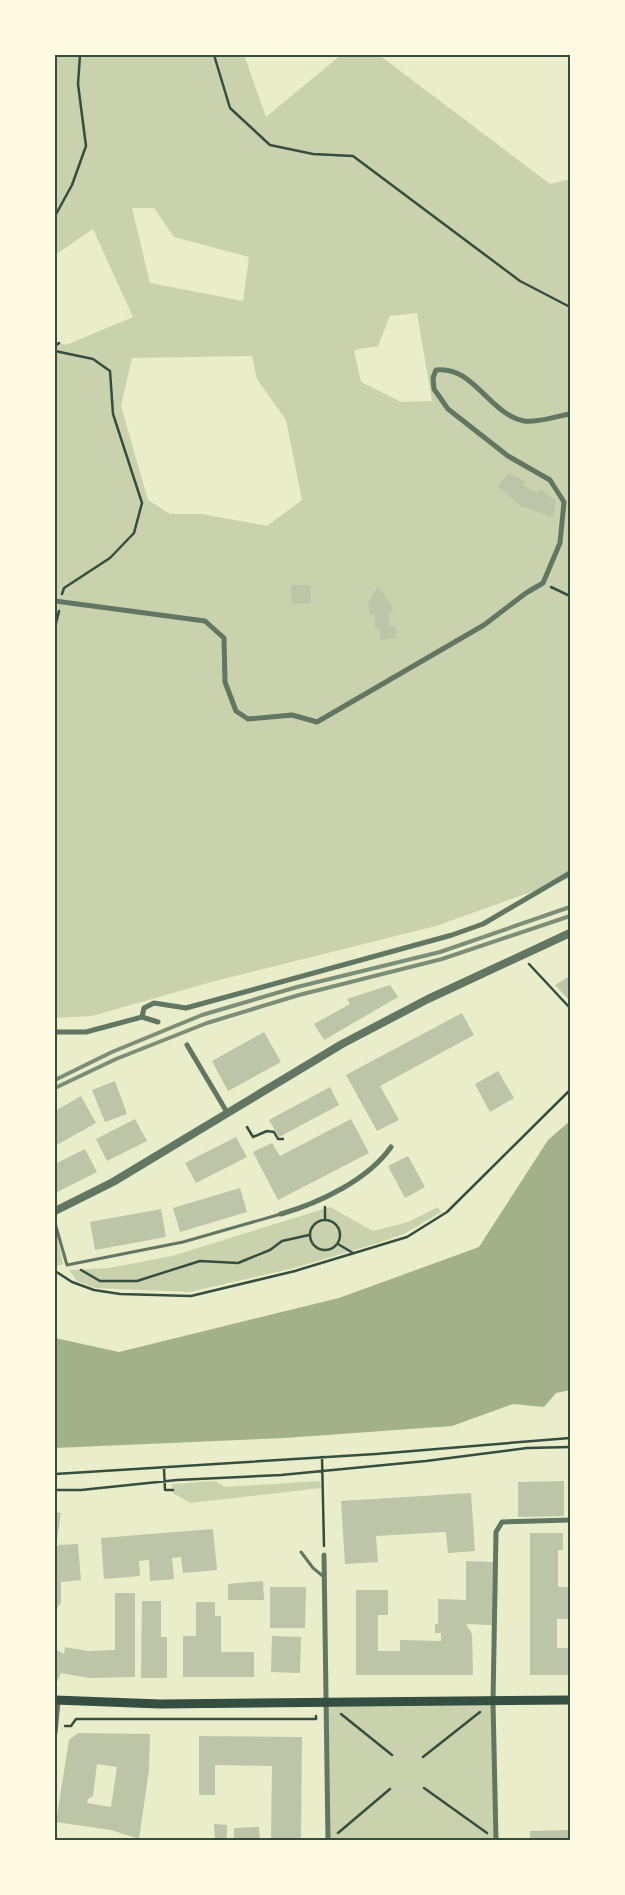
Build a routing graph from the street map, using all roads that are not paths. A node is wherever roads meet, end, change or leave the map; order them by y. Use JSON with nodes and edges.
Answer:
{"nodes":[{"id":1,"x":570,"y":414,"type":"edge"},
{"id":2,"x":57,"y":602,"type":"edge"},
{"id":3,"x":570,"y":873,"type":"edge"},
{"id":4,"x":570,"y":933,"type":"edge"},
{"id":5,"x":142,"y":1017,"type":"junction"},
{"id":6,"x":158,"y":1022,"type":"dead end"},
{"id":7,"x":55,"y":1032,"type":"edge"},
{"id":8,"x":187,"y":1045,"type":"dead end"},
{"id":9,"x":228,"y":1114,"type":"junction"},
{"id":10,"x":391,"y":1147,"type":"dead end"},
{"id":11,"x":55,"y":1211,"type":"edge"},
{"id":12,"x":281,"y":1214,"type":"joint"},
{"id":13,"x":55,"y":1223,"type":"edge"},
{"id":14,"x":570,"y":1520,"type":"edge"},
{"id":15,"x":300,"y":1552,"type":"dead end"},
{"id":16,"x":324,"y":1555,"type":"road end"},
{"id":17,"x":324,"y":1578,"type":"junction"},
{"id":18,"x":56,"y":1700,"type":"edge"},
{"id":19,"x":570,"y":1700,"type":"edge"},
{"id":20,"x":493,"y":1702,"type":"junction"},
{"id":21,"x":327,"y":1703,"type":"junction"},
{"id":22,"x":56,"y":1725,"type":"edge"},
{"id":23,"x":55,"y":1733,"type":"edge"},
{"id":24,"x":328,"y":1840,"type":"edge"},
{"id":25,"x":496,"y":1840,"type":"edge"}],
"edges":[{"from":1,"to":2,"type":"street"},
{"from":3,"to":5,"type":"street"},
{"from":4,"to":9,"type":"street"},
{"from":5,"to":6,"type":"street"},
{"from":5,"to":7,"type":"street"},
{"from":8,"to":9,"type":"street"},
{"from":9,"to":11,"type":"street"},
{"from":10,"to":12,"type":"street"},
{"from":12,"to":13,"type":"lane"},
{"from":14,"to":20,"type":"street"},
{"from":15,"to":17,"type":"lane"},
{"from":16,"to":17,"type":"street"},
{"from":17,"to":21,"type":"street"},
{"from":18,"to":21,"type":"main road"},
{"from":18,"to":22,"type":"street"},
{"from":19,"to":20,"type":"main road"},
{"from":20,"to":21,"type":"main road"},
{"from":20,"to":25,"type":"street"},
{"from":21,"to":24,"type":"street"},
{"from":22,"to":23,"type":"street"}]}
